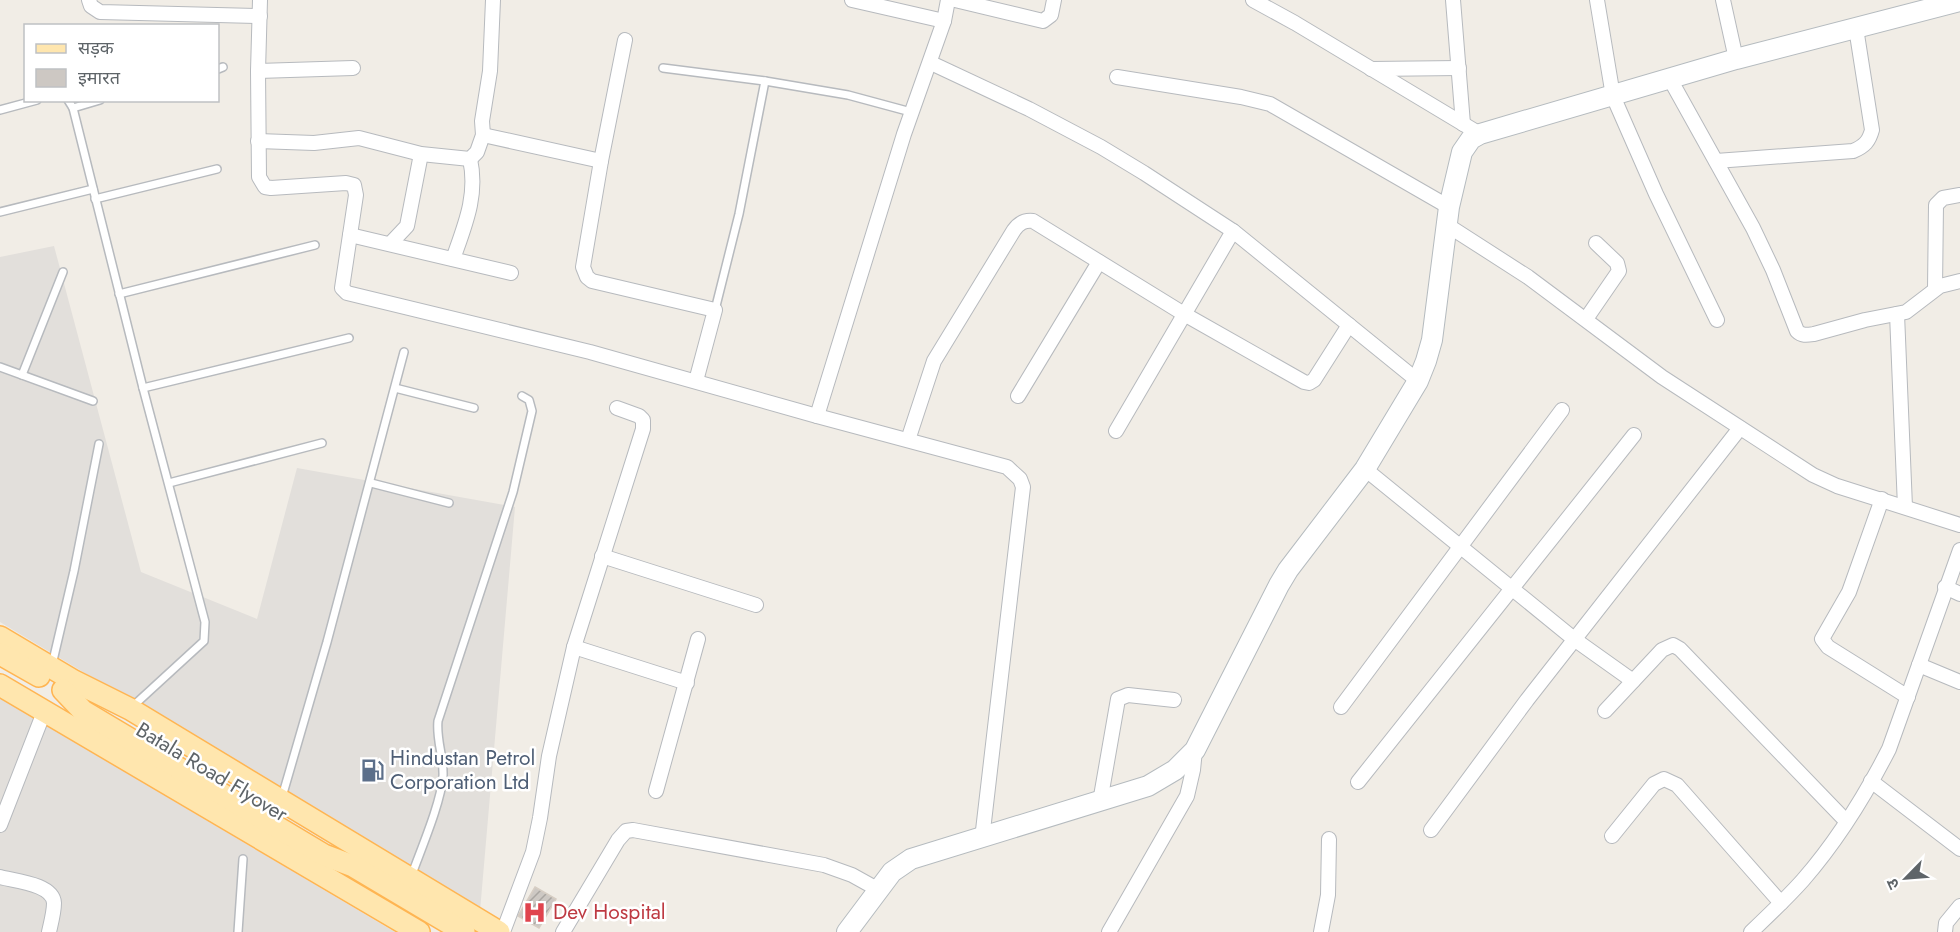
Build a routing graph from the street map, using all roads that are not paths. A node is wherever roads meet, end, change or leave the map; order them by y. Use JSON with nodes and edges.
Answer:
{"nodes":[{"id":1,"x":89,"y":0,"type":"edge"},
{"id":2,"x":260,"y":0,"type":"edge"},
{"id":3,"x":493,"y":0,"type":"edge"},
{"id":4,"x":852,"y":0,"type":"edge"},
{"id":5,"x":948,"y":0,"type":"edge"},
{"id":6,"x":955,"y":0,"type":"edge"},
{"id":7,"x":1054,"y":0,"type":"edge"},
{"id":8,"x":1253,"y":0,"type":"edge"},
{"id":9,"x":1454,"y":0,"type":"edge"},
{"id":10,"x":1597,"y":0,"type":"edge"},
{"id":11,"x":1724,"y":0,"type":"edge"},
{"id":12,"x":1960,"y":1,"type":"edge"},
{"id":13,"x":260,"y":16,"type":"junction"},
{"id":14,"x":944,"y":21,"type":"junction"},
{"id":15,"x":1856,"y":28,"type":"junction"},
{"id":16,"x":625,"y":40,"type":"dead end"},
{"id":17,"x":1736,"y":59,"type":"junction"},
{"id":18,"x":931,"y":63,"type":"junction"},
{"id":19,"x":353,"y":68,"type":"dead end"},
{"id":20,"x":663,"y":68,"type":"dead end"},
{"id":21,"x":1459,"y":68,"type":"junction"},
{"id":22,"x":1371,"y":69,"type":"junction"},
{"id":23,"x":258,"y":71,"type":"junction"},
{"id":24,"x":1117,"y":77,"type":"dead end"},
{"id":25,"x":1670,"y":79,"type":"junction"},
{"id":26,"x":765,"y":81,"type":"junction"},
{"id":27,"x":1613,"y":96,"type":"junction"},
{"id":28,"x":29,"y":102,"type":"edge"},
{"id":29,"x":69,"y":102,"type":"edge"},
{"id":30,"x":93,"y":102,"type":"edge"},
{"id":31,"x":73,"y":108,"type":"junction"},
{"id":32,"x":0,"y":110,"type":"edge"},
{"id":33,"x":911,"y":112,"type":"junction"},
{"id":34,"x":1472,"y":129,"type":"junction"},
{"id":35,"x":483,"y":135,"type":"junction"},
{"id":36,"x":258,"y":141,"type":"junction"},
{"id":37,"x":421,"y":154,"type":"junction"},
{"id":38,"x":470,"y":159,"type":"junction"},
{"id":39,"x":601,"y":161,"type":"junction"},
{"id":40,"x":1716,"y":161,"type":"junction"},
{"id":41,"x":218,"y":169,"type":"dead end"},
{"id":42,"x":93,"y":189,"type":"junction"},
{"id":43,"x":1960,"y":195,"type":"edge"},
{"id":44,"x":95,"y":199,"type":"junction"},
{"id":45,"x":0,"y":212,"type":"edge"},
{"id":46,"x":1448,"y":216,"type":"junction"},
{"id":47,"x":1233,"y":231,"type":"junction"},
{"id":48,"x":350,"y":235,"type":"junction"},
{"id":49,"x":1596,"y":243,"type":"dead end"},
{"id":50,"x":390,"y":244,"type":"junction"},
{"id":51,"x":315,"y":245,"type":"dead end"},
{"id":52,"x":453,"y":259,"type":"junction"},
{"id":53,"x":1099,"y":262,"type":"junction"},
{"id":54,"x":63,"y":272,"type":"dead end"},
{"id":55,"x":511,"y":273,"type":"dead end"},
{"id":56,"x":1960,"y":281,"type":"edge"},
{"id":57,"x":1935,"y":289,"type":"junction"},
{"id":58,"x":119,"y":294,"type":"junction"},
{"id":59,"x":715,"y":310,"type":"junction"},
{"id":60,"x":1184,"y":314,"type":"junction"},
{"id":61,"x":1897,"y":314,"type":"junction"},
{"id":62,"x":1586,"y":319,"type":"junction"},
{"id":63,"x":1717,"y":320,"type":"dead end"},
{"id":64,"x":1348,"y":325,"type":"junction"},
{"id":65,"x":349,"y":338,"type":"dead end"},
{"id":66,"x":404,"y":352,"type":"dead end"},
{"id":67,"x":0,"y":367,"type":"edge"},
{"id":68,"x":22,"y":375,"type":"junction"},
{"id":69,"x":696,"y":381,"type":"junction"},
{"id":70,"x":1418,"y":381,"type":"junction"},
{"id":71,"x":143,"y":388,"type":"junction"},
{"id":72,"x":395,"y":388,"type":"junction"},
{"id":73,"x":522,"y":396,"type":"dead end"},
{"id":74,"x":1018,"y":396,"type":"dead end"},
{"id":75,"x":93,"y":401,"type":"dead end"},
{"id":76,"x":474,"y":408,"type":"dead end"},
{"id":77,"x":617,"y":408,"type":"dead end"},
{"id":78,"x":1563,"y":410,"type":"dead end"},
{"id":79,"x":817,"y":416,"type":"junction"},
{"id":80,"x":1740,"y":428,"type":"junction"},
{"id":81,"x":1116,"y":431,"type":"dead end"},
{"id":82,"x":1634,"y":435,"type":"dead end"},
{"id":83,"x":908,"y":440,"type":"junction"},
{"id":84,"x":322,"y":443,"type":"dead end"},
{"id":85,"x":99,"y":444,"type":"dead end"},
{"id":86,"x":1365,"y":469,"type":"junction"},
{"id":87,"x":169,"y":483,"type":"junction"},
{"id":88,"x":371,"y":483,"type":"junction"},
{"id":89,"x":1882,"y":500,"type":"junction"},
{"id":90,"x":449,"y":502,"type":"dead end"},
{"id":91,"x":1905,"y":507,"type":"junction"},
{"id":92,"x":1960,"y":525,"type":"edge"},
{"id":93,"x":1460,"y":545,"type":"junction"},
{"id":94,"x":1960,"y":550,"type":"edge"},
{"id":95,"x":602,"y":556,"type":"junction"},
{"id":96,"x":1512,"y":587,"type":"junction"},
{"id":97,"x":1945,"y":587,"type":"junction"},
{"id":98,"x":1960,"y":594,"type":"edge"},
{"id":99,"x":756,"y":605,"type":"dead end"},
{"id":100,"x":0,"y":637,"type":"edge"},
{"id":101,"x":698,"y":639,"type":"dead end"},
{"id":102,"x":1574,"y":639,"type":"junction"},
{"id":103,"x":574,"y":647,"type":"junction"},
{"id":104,"x":0,"y":654,"type":"edge"},
{"id":105,"x":1919,"y":665,"type":"junction"},
{"id":106,"x":52,"y":667,"type":"junction"},
{"id":107,"x":1633,"y":681,"type":"junction"},
{"id":108,"x":1960,"y":682,"type":"edge"},
{"id":109,"x":687,"y":683,"type":"junction"},
{"id":110,"x":0,"y":685,"type":"edge"},
{"id":111,"x":1908,"y":697,"type":"junction"},
{"id":112,"x":1174,"y":700,"type":"dead end"},
{"id":113,"x":1341,"y":707,"type":"dead end"},
{"id":114,"x":130,"y":709,"type":"junction"},
{"id":115,"x":1605,"y":711,"type":"dead end"},
{"id":116,"x":44,"y":712,"type":"junction"},
{"id":117,"x":1195,"y":750,"type":"junction"},
{"id":118,"x":1871,"y":781,"type":"junction"},
{"id":119,"x":1358,"y":782,"type":"dead end"},
{"id":120,"x":656,"y":791,"type":"dead end"},
{"id":121,"x":281,"y":800,"type":"junction"},
{"id":122,"x":1100,"y":802,"type":"junction"},
{"id":123,"x":1846,"y":820,"type":"junction"},
{"id":124,"x":0,"y":825,"type":"edge"},
{"id":125,"x":1431,"y":830,"type":"dead end"},
{"id":126,"x":1612,"y":836,"type":"dead end"},
{"id":127,"x":982,"y":839,"type":"junction"},
{"id":128,"x":1329,"y":839,"type":"dead end"},
{"id":129,"x":1960,"y":849,"type":"edge"},
{"id":130,"x":243,"y":859,"type":"dead end"},
{"id":131,"x":0,"y":877,"type":"edge"},
{"id":132,"x":411,"y":880,"type":"junction"},
{"id":133,"x":879,"y":890,"type":"junction"},
{"id":134,"x":1781,"y":903,"type":"junction"},
{"id":135,"x":1960,"y":906,"type":"edge"},
{"id":136,"x":1113,"y":931,"type":"edge"},
{"id":137,"x":49,"y":932,"type":"edge"},
{"id":138,"x":238,"y":932,"type":"edge"},
{"id":139,"x":419,"y":932,"type":"edge"},
{"id":140,"x":464,"y":932,"type":"edge"},
{"id":141,"x":501,"y":932,"type":"edge"},
{"id":142,"x":563,"y":932,"type":"edge"},
{"id":143,"x":847,"y":932,"type":"edge"},
{"id":144,"x":1322,"y":932,"type":"edge"},
{"id":145,"x":1751,"y":932,"type":"edge"},
{"id":146,"x":1945,"y":932,"type":"edge"}],
"edges":[{"from":1,"to":13,"type":"street"},
{"from":2,"to":13,"type":"street"},
{"from":3,"to":35,"type":"street"},
{"from":4,"to":14,"type":"street"},
{"from":5,"to":14,"type":"street"},
{"from":6,"to":7,"type":"street"},
{"from":8,"to":22,"type":"street"},
{"from":9,"to":21,"type":"street"},
{"from":10,"to":27,"type":"street"},
{"from":11,"to":17,"type":"street"},
{"from":12,"to":15,"type":"street"},
{"from":13,"to":23,"type":"street"},
{"from":14,"to":18,"type":"street"},
{"from":15,"to":17,"type":"street"},
{"from":15,"to":40,"type":"street"},
{"from":16,"to":39,"type":"street"},
{"from":17,"to":25,"type":"street"},
{"from":18,"to":33,"type":"street"},
{"from":18,"to":47,"type":"street"},
{"from":19,"to":23,"type":"street"},
{"from":20,"to":26,"type":"lane"},
{"from":21,"to":22,"type":"street"},
{"from":21,"to":34,"type":"street"},
{"from":22,"to":34,"type":"street"},
{"from":23,"to":36,"type":"street"},
{"from":24,"to":46,"type":"street"},
{"from":25,"to":27,"type":"street"},
{"from":25,"to":40,"type":"street"},
{"from":26,"to":33,"type":"lane"},
{"from":26,"to":59,"type":"lane"},
{"from":27,"to":34,"type":"street"},
{"from":27,"to":63,"type":"street"},
{"from":28,"to":32,"type":"lane"},
{"from":29,"to":31,"type":"lane"},
{"from":30,"to":31,"type":"lane"},
{"from":31,"to":42,"type":"lane"},
{"from":33,"to":79,"type":"street"},
{"from":34,"to":46,"type":"street"},
{"from":35,"to":38,"type":"street"},
{"from":35,"to":39,"type":"street"},
{"from":36,"to":37,"type":"street"},
{"from":36,"to":48,"type":"street"},
{"from":37,"to":38,"type":"street"},
{"from":37,"to":50,"type":"street"},
{"from":38,"to":52,"type":"street"},
{"from":39,"to":59,"type":"street"},
{"from":40,"to":61,"type":"street"},
{"from":41,"to":44,"type":"lane"},
{"from":42,"to":44,"type":"lane"},
{"from":42,"to":45,"type":"lane"},
{"from":43,"to":57,"type":"street"},
{"from":44,"to":58,"type":"lane"},
{"from":46,"to":62,"type":"street"},
{"from":46,"to":70,"type":"street"},
{"from":47,"to":60,"type":"street"},
{"from":47,"to":64,"type":"street"},
{"from":48,"to":50,"type":"street"},
{"from":48,"to":69,"type":"street"},
{"from":49,"to":62,"type":"street"},
{"from":50,"to":52,"type":"street"},
{"from":51,"to":58,"type":"lane"},
{"from":52,"to":55,"type":"street"},
{"from":53,"to":60,"type":"street"},
{"from":53,"to":74,"type":"street"},
{"from":53,"to":83,"type":"street"},
{"from":54,"to":68,"type":"lane"},
{"from":56,"to":57,"type":"street"},
{"from":57,"to":61,"type":"street"},
{"from":58,"to":71,"type":"lane"},
{"from":59,"to":69,"type":"street"},
{"from":60,"to":64,"type":"street"},
{"from":60,"to":81,"type":"street"},
{"from":61,"to":91,"type":"street"},
{"from":62,"to":80,"type":"street"},
{"from":64,"to":70,"type":"street"},
{"from":65,"to":71,"type":"lane"},
{"from":66,"to":72,"type":"lane"},
{"from":67,"to":68,"type":"lane"},
{"from":68,"to":75,"type":"lane"},
{"from":69,"to":79,"type":"street"},
{"from":70,"to":86,"type":"street"},
{"from":71,"to":87,"type":"lane"},
{"from":72,"to":76,"type":"lane"},
{"from":72,"to":88,"type":"lane"},
{"from":73,"to":132,"type":"lane"},
{"from":77,"to":95,"type":"street"},
{"from":78,"to":93,"type":"street"},
{"from":79,"to":83,"type":"street"},
{"from":80,"to":89,"type":"street"},
{"from":80,"to":102,"type":"street"},
{"from":82,"to":96,"type":"street"},
{"from":83,"to":127,"type":"street"},
{"from":84,"to":87,"type":"lane"},
{"from":85,"to":106,"type":"lane"},
{"from":86,"to":93,"type":"street"},
{"from":86,"to":117,"type":"street"},
{"from":87,"to":114,"type":"lane"},
{"from":88,"to":90,"type":"lane"},
{"from":88,"to":121,"type":"lane"},
{"from":89,"to":91,"type":"street"},
{"from":89,"to":111,"type":"street"},
{"from":91,"to":92,"type":"street"},
{"from":93,"to":96,"type":"street"},
{"from":93,"to":113,"type":"street"},
{"from":94,"to":97,"type":"street"},
{"from":95,"to":99,"type":"street"},
{"from":95,"to":103,"type":"street"},
{"from":96,"to":102,"type":"street"},
{"from":96,"to":119,"type":"street"},
{"from":97,"to":98,"type":"street"},
{"from":97,"to":105,"type":"street"},
{"from":100,"to":106,"type":"main road"},
{"from":101,"to":109,"type":"street"},
{"from":102,"to":107,"type":"street"},
{"from":102,"to":125,"type":"street"},
{"from":103,"to":109,"type":"street"},
{"from":103,"to":141,"type":"street"},
{"from":104,"to":140,"type":"main road","name":"Batala Road Flyover"},
{"from":105,"to":108,"type":"street"},
{"from":105,"to":111,"type":"street"},
{"from":106,"to":114,"type":"main road"},
{"from":107,"to":115,"type":"street"},
{"from":107,"to":123,"type":"street"},
{"from":109,"to":120,"type":"street"},
{"from":110,"to":116,"type":"main road"},
{"from":111,"to":118,"type":"street"},
{"from":112,"to":122,"type":"street"},
{"from":114,"to":121,"type":"main road"},
{"from":116,"to":124,"type":"street"},
{"from":116,"to":139,"type":"main road"},
{"from":117,"to":122,"type":"street"},
{"from":117,"to":136,"type":"street"},
{"from":118,"to":123,"type":"street"},
{"from":118,"to":129,"type":"street"},
{"from":121,"to":132,"type":"main road"},
{"from":122,"to":127,"type":"street"},
{"from":123,"to":134,"type":"street"},
{"from":126,"to":134,"type":"street"},
{"from":127,"to":133,"type":"street"},
{"from":128,"to":144,"type":"street"},
{"from":130,"to":138,"type":"lane"},
{"from":131,"to":137,"type":"street"},
{"from":132,"to":141,"type":"main road"},
{"from":133,"to":142,"type":"street"},
{"from":133,"to":143,"type":"street"},
{"from":134,"to":145,"type":"street"},
{"from":135,"to":146,"type":"street"}]}
